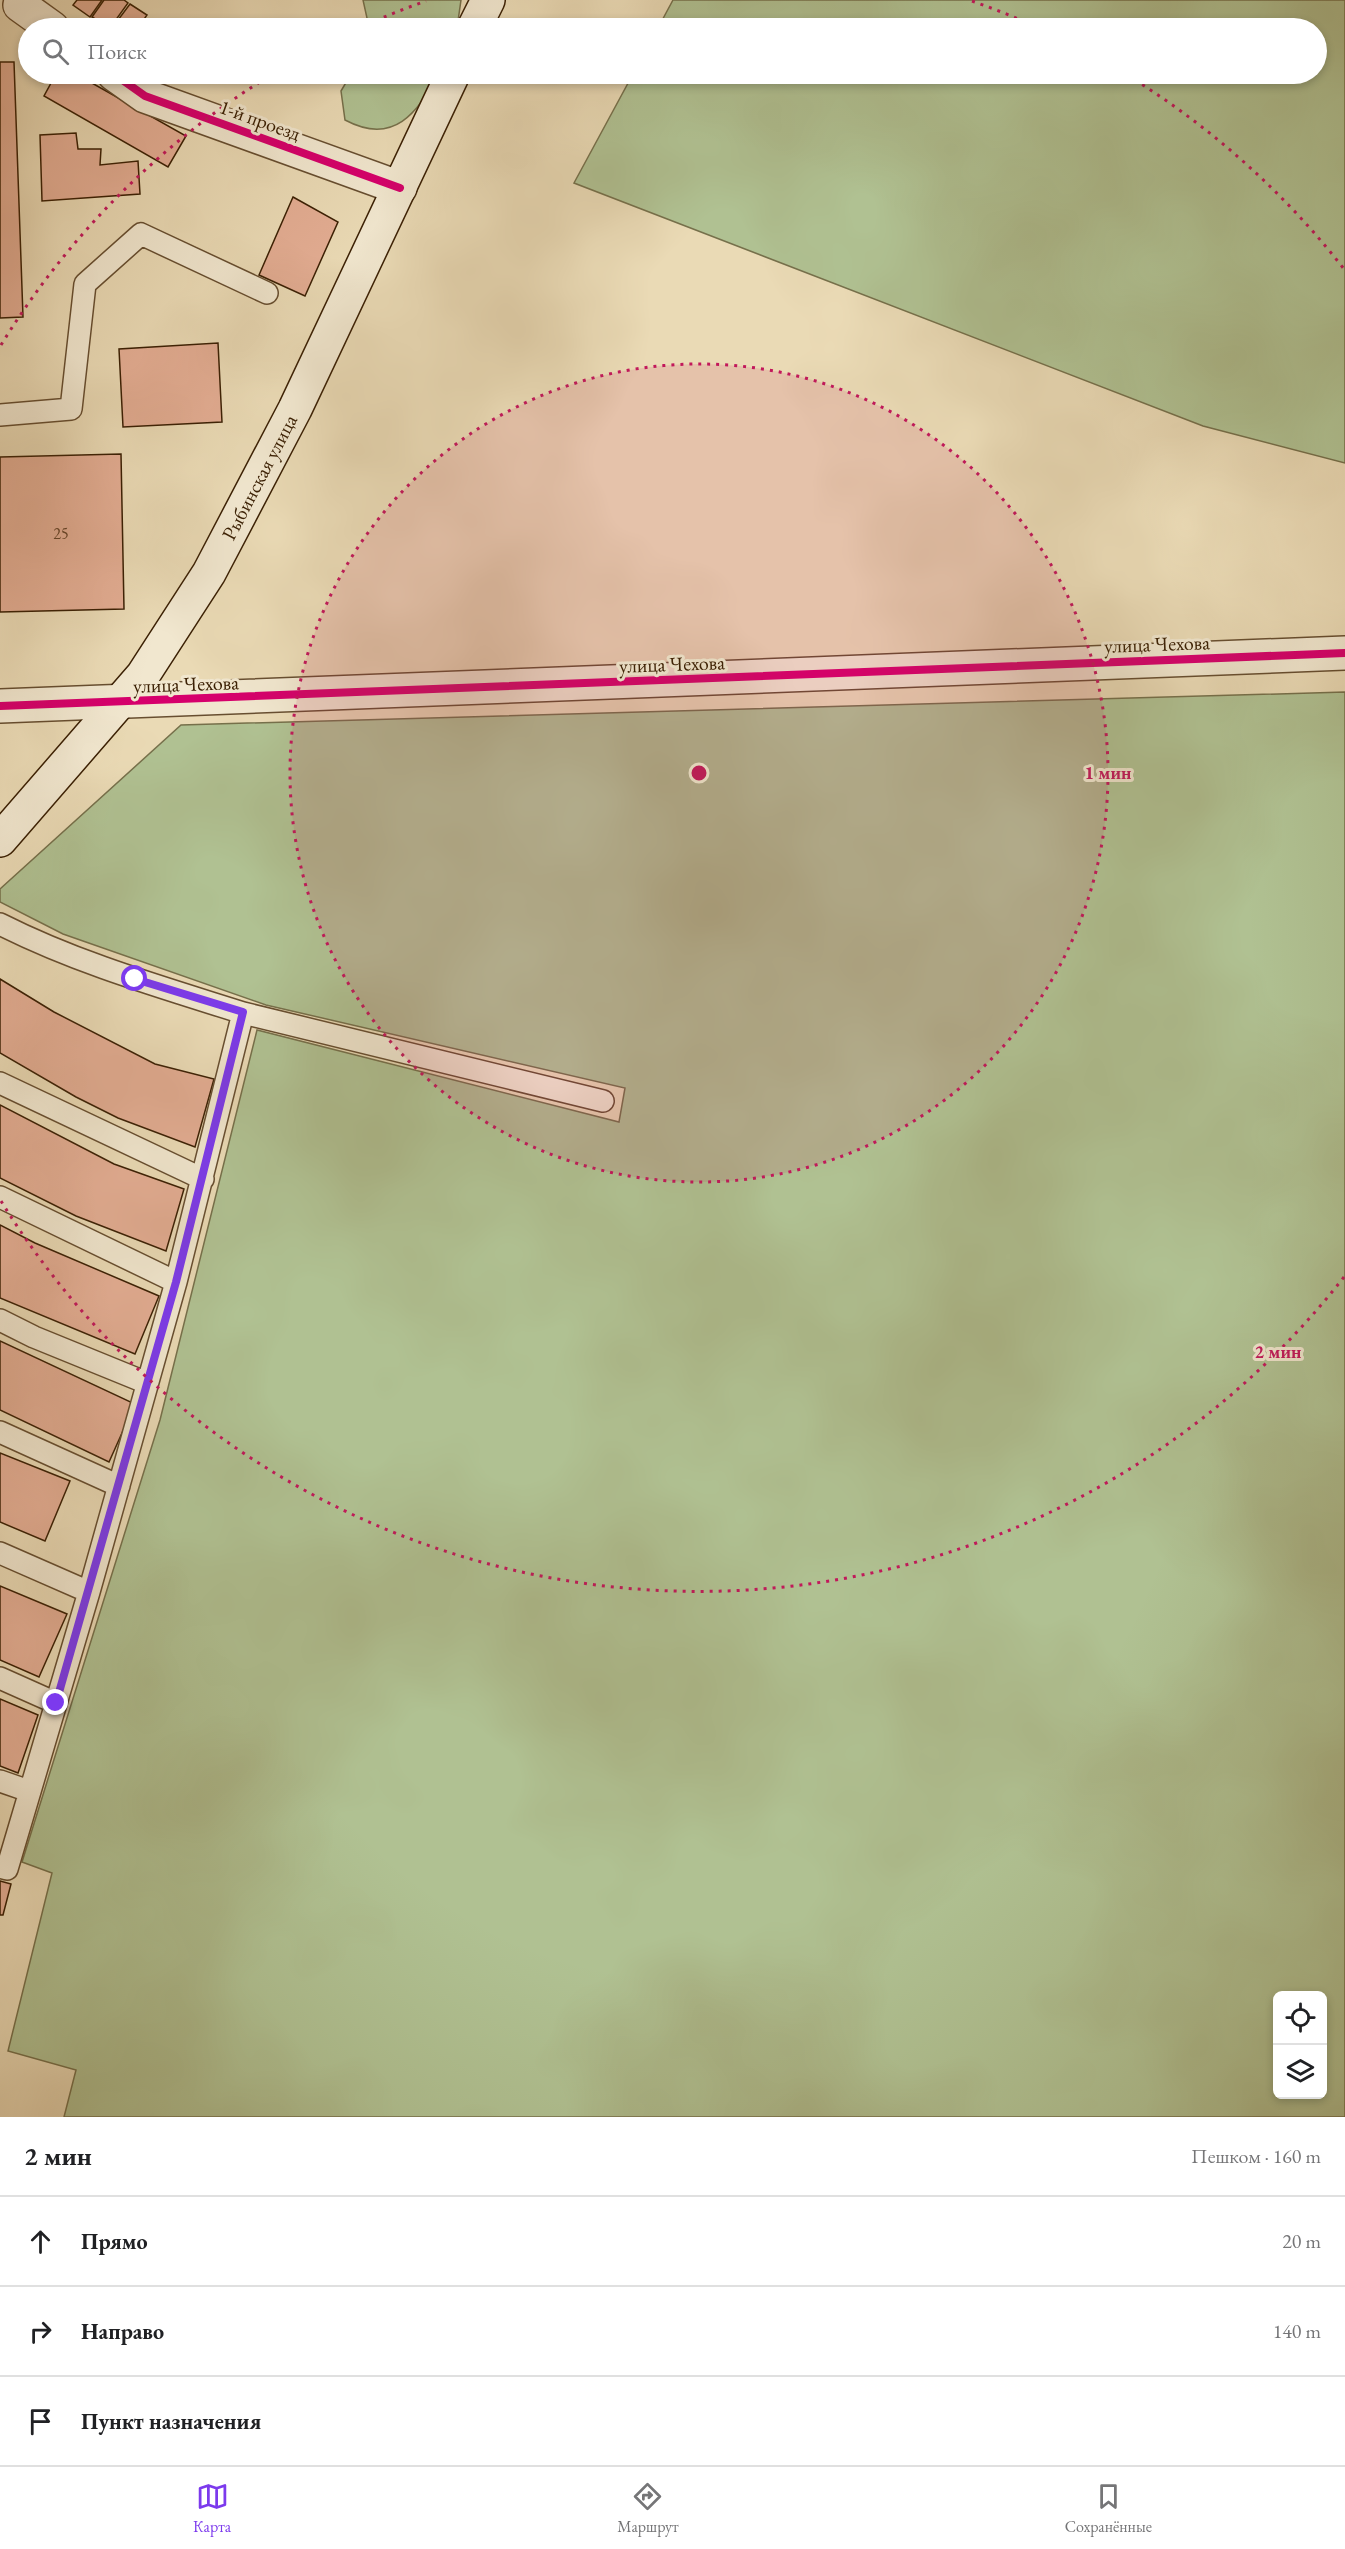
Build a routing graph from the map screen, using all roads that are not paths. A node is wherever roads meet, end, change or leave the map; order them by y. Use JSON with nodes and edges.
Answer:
{"nodes":[{"id":1,"x":488,"y":0,"type":"edge"},
{"id":2,"x":14,"y":3,"type":"edge"},
{"id":3,"x":37,"y":18,"type":"edge"},
{"id":4,"x":479,"y":18,"type":"edge"},
{"id":5,"x":128,"y":84,"type":"edge"},
{"id":6,"x":448,"y":84,"type":"edge"},
{"id":7,"x":400,"y":188,"type":"junction"},
{"id":8,"x":267,"y":293,"type":"dead end"},
{"id":9,"x":0,"y":415,"type":"edge"},
{"id":10,"x":1345,"y":653,"type":"edge"},
{"id":11,"x":119,"y":703,"type":"junction"},
{"id":12,"x":0,"y":706,"type":"edge"},
{"id":13,"x":0,"y":840,"type":"edge"},
{"id":14,"x":0,"y":924,"type":"edge"},
{"id":15,"x":243,"y":1012,"type":"junction"},
{"id":16,"x":0,"y":1083,"type":"edge"},
{"id":17,"x":603,"y":1101,"type":"dead end"},
{"id":18,"x":203,"y":1179,"type":"junction"},
{"id":19,"x":0,"y":1197,"type":"edge"},
{"id":20,"x":176,"y":1282,"type":"junction"},
{"id":21,"x":0,"y":1320,"type":"edge"},
{"id":22,"x":147,"y":1383,"type":"junction"},
{"id":23,"x":0,"y":1432,"type":"edge"},
{"id":24,"x":119,"y":1486,"type":"junction"},
{"id":25,"x":0,"y":1553,"type":"edge"},
{"id":26,"x":89,"y":1592,"type":"junction"},
{"id":27,"x":0,"y":1678,"type":"edge"},
{"id":28,"x":56,"y":1703,"type":"junction"},
{"id":29,"x":0,"y":1781,"type":"edge"},
{"id":30,"x":29,"y":1791,"type":"junction"},
{"id":31,"x":0,"y":1867,"type":"edge"}],
"edges":[{"from":1,"to":4,"type":"street"},
{"from":2,"to":3,"type":"street"},
{"from":5,"to":7,"type":"street","name":"1-й проезд"},
{"from":6,"to":7,"type":"street","name":"Рыбинская улица"},
{"from":7,"to":11,"type":"street","name":"Рыбинская улица"},
{"from":8,"to":9,"type":"lane"},
{"from":10,"to":11,"type":"street","name":"улица Чехова"},
{"from":11,"to":12,"type":"street","name":"улица Чехова"},
{"from":11,"to":13,"type":"street","name":"Рыбинская улица"},
{"from":14,"to":15,"type":"lane"},
{"from":15,"to":17,"type":"lane"},
{"from":15,"to":18,"type":"lane"},
{"from":16,"to":18,"type":"lane"},
{"from":18,"to":20,"type":"lane"},
{"from":19,"to":20,"type":"lane"},
{"from":20,"to":22,"type":"lane"},
{"from":21,"to":22,"type":"lane"},
{"from":22,"to":24,"type":"lane"},
{"from":23,"to":24,"type":"lane"},
{"from":24,"to":26,"type":"lane"},
{"from":25,"to":26,"type":"lane"},
{"from":26,"to":28,"type":"lane"},
{"from":27,"to":28,"type":"lane"},
{"from":28,"to":30,"type":"lane"},
{"from":29,"to":30,"type":"lane"},
{"from":30,"to":31,"type":"lane"}]}
